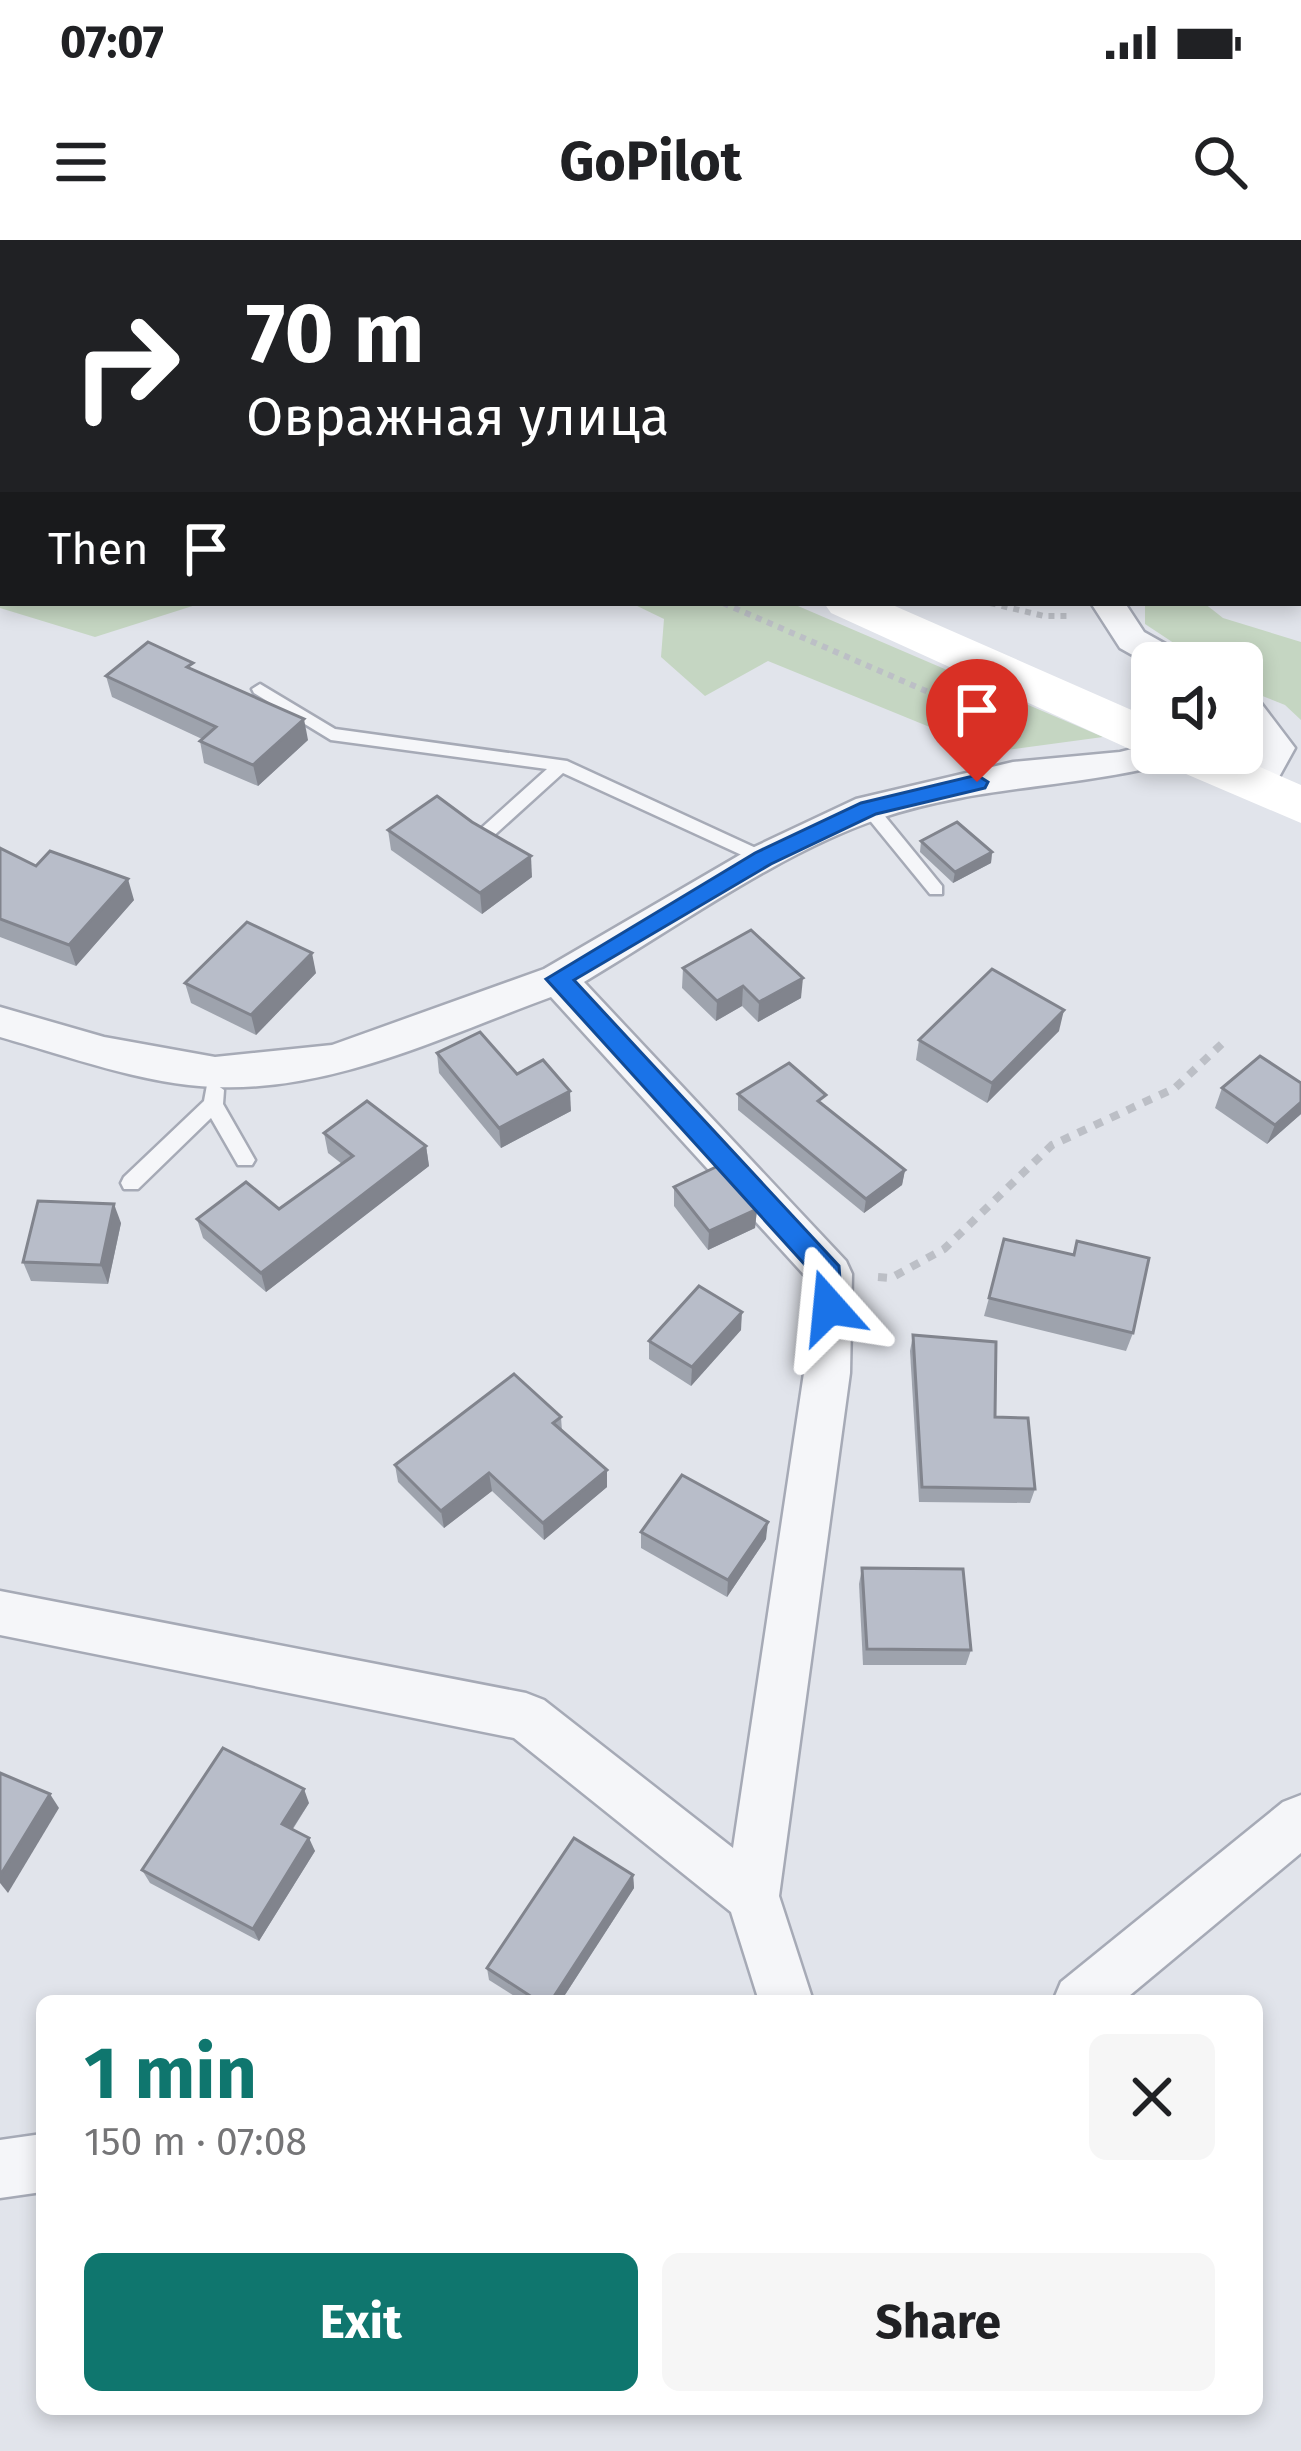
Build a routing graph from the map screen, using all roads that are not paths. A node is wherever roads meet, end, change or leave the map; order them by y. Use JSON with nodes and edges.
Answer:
{"nodes":[{"id":1,"x":855,"y":606,"type":"edge"},
{"id":2,"x":1111,"y":609,"type":"edge"},
{"id":3,"x":1136,"y":642,"type":"edge"},
{"id":4,"x":260,"y":689,"type":"dead end"},
{"id":5,"x":1131,"y":730,"type":"edge"},
{"id":6,"x":1263,"y":730,"type":"edge"},
{"id":7,"x":1131,"y":761,"type":"edge"},
{"id":8,"x":561,"y":765,"type":"junction"},
{"id":9,"x":1231,"y":774,"type":"edge"},
{"id":10,"x":1279,"y":795,"type":"edge"},
{"id":11,"x":869,"y":808,"type":"junction"},
{"id":12,"x":483,"y":836,"type":"edge"},
{"id":13,"x":763,"y":858,"type":"junction"},
{"id":14,"x":936,"y":890,"type":"dead end"},
{"id":15,"x":558,"y":979,"type":"junction"},
{"id":16,"x":2,"y":1025,"type":"edge"},
{"id":17,"x":214,"y":1088,"type":"junction"},
{"id":18,"x":245,"y":1160,"type":"dead end"},
{"id":19,"x":130,"y":1183,"type":"dead end"},
{"id":20,"x":0,"y":1613,"type":"edge"},
{"id":21,"x":1301,"y":1820,"type":"edge"},
{"id":22,"x":752,"y":1896,"type":"junction"},
{"id":23,"x":783,"y":1995,"type":"edge"},
{"id":24,"x":1087,"y":1995,"type":"edge"},
{"id":25,"x":36,"y":2164,"type":"edge"},
{"id":26,"x":0,"y":2169,"type":"edge"}],
"edges":[{"from":1,"to":5,"type":"main road"},
{"from":2,"to":3,"type":"street"},
{"from":4,"to":8,"type":"lane"},
{"from":6,"to":10,"type":"street"},
{"from":7,"to":11,"type":"street"},
{"from":8,"to":12,"type":"lane"},
{"from":8,"to":13,"type":"lane"},
{"from":9,"to":10,"type":"main road"},
{"from":11,"to":13,"type":"street"},
{"from":11,"to":14,"type":"lane"},
{"from":13,"to":15,"type":"street"},
{"from":15,"to":17,"type":"street"},
{"from":15,"to":22,"type":"street"},
{"from":16,"to":17,"type":"street"},
{"from":17,"to":18,"type":"lane"},
{"from":17,"to":19,"type":"lane"},
{"from":20,"to":22,"type":"street"},
{"from":21,"to":24,"type":"street"},
{"from":22,"to":23,"type":"street"},
{"from":25,"to":26,"type":"street"}]}
